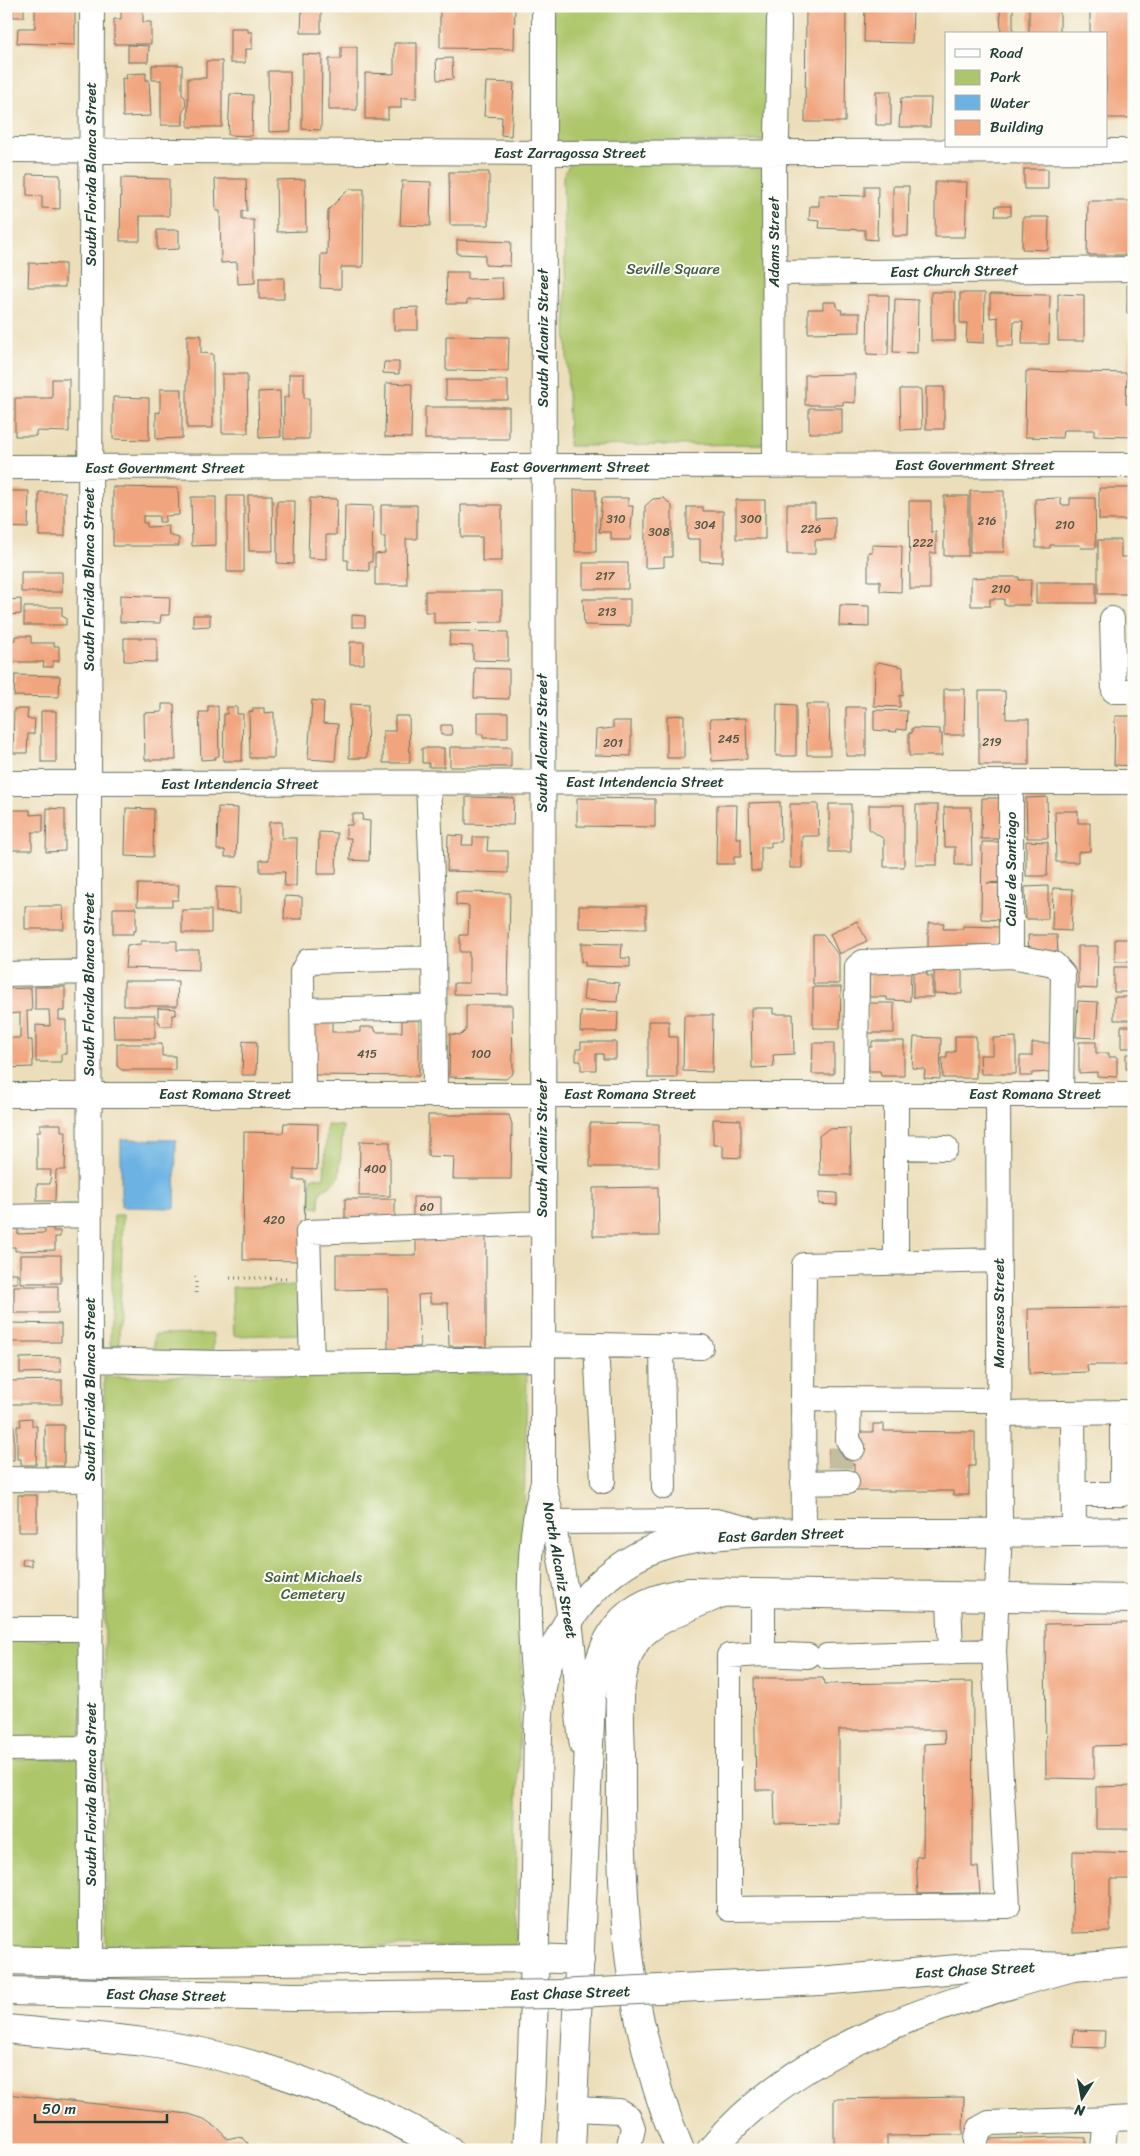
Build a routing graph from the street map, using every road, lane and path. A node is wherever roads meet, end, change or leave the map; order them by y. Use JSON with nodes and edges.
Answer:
{"nodes":[{"id":1,"x":92,"y":6,"type":"edge"},
{"id":2,"x":544,"y":6,"type":"edge"},
{"id":3,"x":779,"y":20,"type":"dead end"},
{"id":4,"x":6,"y":150,"type":"edge"},
{"id":5,"x":91,"y":151,"type":"junction"},
{"id":6,"x":1134,"y":151,"type":"edge"},
{"id":7,"x":776,"y":152,"type":"junction"},
{"id":8,"x":544,"y":153,"type":"junction"},
{"id":9,"x":1134,"y":269,"type":"edge"},
{"id":10,"x":774,"y":273,"type":"junction"},
{"id":11,"x":775,"y":465,"type":"junction"},
{"id":12,"x":1134,"y":465,"type":"edge"},
{"id":13,"x":543,"y":467,"type":"junction"},
{"id":14,"x":6,"y":468,"type":"edge"},
{"id":15,"x":89,"y":468,"type":"junction"},
{"id":16,"x":1112,"y":619,"type":"dead end"},
{"id":17,"x":1134,"y":691,"type":"edge"},
{"id":18,"x":89,"y":782,"type":"junction"},
{"id":19,"x":1011,"y":782,"type":"junction"},
{"id":20,"x":1134,"y":782,"type":"edge"},
{"id":21,"x":428,"y":783,"type":"junction"},
{"id":22,"x":542,"y":783,"type":"junction"},
{"id":23,"x":6,"y":784,"type":"edge"},
{"id":24,"x":1011,"y":956,"type":"junction"},
{"id":25,"x":434,"y":958,"type":"junction"},
{"id":26,"x":89,"y":972,"type":"junction"},
{"id":27,"x":6,"y":974,"type":"edge"},
{"id":28,"x":434,"y":1007,"type":"junction"},
{"id":29,"x":302,"y":1010,"type":"junction"},
{"id":30,"x":89,"y":1094,"type":"junction"},
{"id":31,"x":303,"y":1094,"type":"junction"},
{"id":32,"x":435,"y":1094,"type":"junction"},
{"id":33,"x":542,"y":1094,"type":"junction"},
{"id":34,"x":856,"y":1094,"type":"junction"},
{"id":35,"x":896,"y":1094,"type":"junction"},
{"id":36,"x":998,"y":1094,"type":"junction"},
{"id":37,"x":1061,"y":1094,"type":"junction"},
{"id":38,"x":6,"y":1095,"type":"edge"},
{"id":39,"x":1134,"y":1095,"type":"edge"},
{"id":40,"x":896,"y":1147,"type":"junction"},
{"id":41,"x":946,"y":1148,"type":"dead end"},
{"id":42,"x":6,"y":1216,"type":"edge"},
{"id":43,"x":89,"y":1216,"type":"junction"},
{"id":44,"x":542,"y":1223,"type":"junction"},
{"id":45,"x":999,"y":1260,"type":"junction"},
{"id":46,"x":896,"y":1262,"type":"junction"},
{"id":47,"x":196,"y":1277,"type":"dead end"},
{"id":48,"x":230,"y":1278,"type":"dead end"},
{"id":49,"x":300,"y":1278,"type":"dead end"},
{"id":50,"x":196,"y":1294,"type":"dead end"},
{"id":51,"x":596,"y":1345,"type":"junction"},
{"id":52,"x":662,"y":1346,"type":"junction"},
{"id":53,"x":701,"y":1347,"type":"dead end"},
{"id":54,"x":542,"y":1352,"type":"junction"},
{"id":55,"x":89,"y":1360,"type":"junction"},
{"id":56,"x":312,"y":1362,"type":"junction"},
{"id":57,"x":803,"y":1399,"type":"junction"},
{"id":58,"x":849,"y":1400,"type":"junction"},
{"id":59,"x":999,"y":1407,"type":"junction"},
{"id":60,"x":1121,"y":1412,"type":"edge"},
{"id":61,"x":1073,"y":1413,"type":"junction"},
{"id":62,"x":6,"y":1479,"type":"edge"},
{"id":63,"x":90,"y":1480,"type":"junction"},
{"id":64,"x":543,"y":1481,"type":"junction"},
{"id":65,"x":603,"y":1481,"type":"dead end"},
{"id":66,"x":804,"y":1483,"type":"junction"},
{"id":67,"x":664,"y":1487,"type":"dead end"},
{"id":68,"x":1074,"y":1494,"type":"junction"},
{"id":69,"x":554,"y":1522,"type":"junction"},
{"id":70,"x":1134,"y":1531,"type":"edge"},
{"id":71,"x":1074,"y":1532,"type":"junction"},
{"id":72,"x":765,"y":1533,"type":"junction"},
{"id":73,"x":804,"y":1533,"type":"junction"},
{"id":74,"x":1000,"y":1533,"type":"junction"},
{"id":75,"x":1134,"y":1580,"type":"edge"},
{"id":76,"x":724,"y":1592,"type":"junction"},
{"id":77,"x":763,"y":1593,"type":"junction"},
{"id":78,"x":949,"y":1598,"type":"junction"},
{"id":79,"x":997,"y":1598,"type":"junction"},
{"id":80,"x":1049,"y":1599,"type":"junction"},
{"id":81,"x":1134,"y":1599,"type":"edge"},
{"id":82,"x":569,"y":1621,"type":"junction"},
{"id":83,"x":6,"y":1629,"type":"edge"},
{"id":84,"x":91,"y":1629,"type":"junction"},
{"id":85,"x":994,"y":1651,"type":"junction"},
{"id":86,"x":951,"y":1652,"type":"junction"},
{"id":87,"x":763,"y":1654,"type":"junction"},
{"id":88,"x":539,"y":1726,"type":"junction"},
{"id":89,"x":6,"y":1748,"type":"edge"},
{"id":90,"x":91,"y":1748,"type":"junction"},
{"id":91,"x":587,"y":1772,"type":"junction"},
{"id":92,"x":536,"y":1958,"type":"junction"},
{"id":93,"x":6,"y":1960,"type":"edge"},
{"id":94,"x":580,"y":1960,"type":"junction"},
{"id":95,"x":91,"y":1962,"type":"junction"},
{"id":96,"x":1134,"y":1962,"type":"edge"},
{"id":97,"x":1073,"y":1967,"type":"junction"},
{"id":98,"x":6,"y":1991,"type":"edge"},
{"id":99,"x":6,"y":2029,"type":"edge"},
{"id":100,"x":45,"y":2033,"type":"junction"},
{"id":101,"x":6,"y":2042,"type":"edge"},
{"id":102,"x":529,"y":2112,"type":"junction"},
{"id":103,"x":573,"y":2113,"type":"junction"},
{"id":104,"x":1124,"y":2119,"type":"edge"},
{"id":105,"x":449,"y":2150,"type":"edge"},
{"id":106,"x":527,"y":2150,"type":"edge"},
{"id":107,"x":571,"y":2150,"type":"edge"},
{"id":108,"x":628,"y":2150,"type":"edge"},
{"id":109,"x":680,"y":2150,"type":"edge"},
{"id":110,"x":711,"y":2150,"type":"edge"},
{"id":111,"x":976,"y":2150,"type":"edge"},
{"id":112,"x":1103,"y":2150,"type":"edge"}],
"edges":[{"from":1,"to":5,"type":"street","name":"South Florida Blanca Street"},
{"from":2,"to":8,"type":"street","name":"South Alcaniz Street"},
{"from":3,"to":7,"type":"street","name":"Adams Street"},
{"from":4,"to":5,"type":"street","name":"East Zarragossa Street"},
{"from":5,"to":8,"type":"street","name":"East Zarragossa Street"},
{"from":5,"to":15,"type":"street","name":"South Florida Blanca Street"},
{"from":6,"to":7,"type":"street","name":"East Zarragossa Street"},
{"from":7,"to":8,"type":"street","name":"East Zarragossa Street"},
{"from":7,"to":10,"type":"street","name":"Adams Street"},
{"from":8,"to":13,"type":"street","name":"South Alcaniz Street"},
{"from":9,"to":10,"type":"street","name":"East Church Street"},
{"from":10,"to":11,"type":"street","name":"Adams Street"},
{"from":11,"to":12,"type":"street","name":"East Government Street"},
{"from":11,"to":13,"type":"street","name":"East Government Street"},
{"from":13,"to":15,"type":"street","name":"East Government Street"},
{"from":13,"to":22,"type":"street","name":"South Alcaniz Street"},
{"from":14,"to":15,"type":"street","name":"East Government Street"},
{"from":15,"to":18,"type":"street","name":"South Florida Blanca Street"},
{"from":16,"to":17,"type":"street"},
{"from":18,"to":21,"type":"street","name":"East Intendencia Street"},
{"from":18,"to":23,"type":"street","name":"East Intendencia Street"},
{"from":18,"to":26,"type":"street","name":"South Florida Blanca Street"},
{"from":19,"to":20,"type":"street","name":"East Intendencia Street"},
{"from":19,"to":22,"type":"street","name":"East Intendencia Street"},
{"from":19,"to":24,"type":"street","name":"Calle de Santiago"},
{"from":21,"to":22,"type":"street","name":"East Intendencia Street"},
{"from":21,"to":25,"type":"street"},
{"from":22,"to":33,"type":"street","name":"South Alcaniz Street"},
{"from":24,"to":34,"type":"street"},
{"from":24,"to":37,"type":"street"},
{"from":25,"to":28,"type":"street"},
{"from":25,"to":29,"type":"street"},
{"from":26,"to":27,"type":"street"},
{"from":26,"to":30,"type":"street","name":"South Florida Blanca Street"},
{"from":28,"to":29,"type":"street"},
{"from":28,"to":32,"type":"street"},
{"from":29,"to":31,"type":"street"},
{"from":30,"to":31,"type":"street","name":"East Romana Street"},
{"from":30,"to":38,"type":"street","name":"East Romana Street"},
{"from":30,"to":43,"type":"street","name":"South Florida Blanca Street"},
{"from":31,"to":32,"type":"street","name":"East Romana Street"},
{"from":32,"to":33,"type":"street","name":"East Romana Street"},
{"from":33,"to":34,"type":"street","name":"East Romana Street"},
{"from":33,"to":44,"type":"street","name":"South Alcaniz Street"},
{"from":34,"to":35,"type":"street","name":"East Romana Street"},
{"from":35,"to":36,"type":"street","name":"East Romana Street"},
{"from":35,"to":40,"type":"street"},
{"from":36,"to":37,"type":"street","name":"East Romana Street"},
{"from":36,"to":45,"type":"street","name":"Manressa Street"},
{"from":37,"to":39,"type":"street","name":"East Romana Street"},
{"from":40,"to":41,"type":"street"},
{"from":40,"to":46,"type":"street"},
{"from":42,"to":43,"type":"street"},
{"from":43,"to":55,"type":"street","name":"South Florida Blanca Street"},
{"from":44,"to":54,"type":"street","name":"South Alcaniz Street"},
{"from":44,"to":56,"type":"street"},
{"from":45,"to":46,"type":"street"},
{"from":45,"to":59,"type":"street","name":"Manressa Street"},
{"from":46,"to":57,"type":"street"},
{"from":47,"to":50,"type":"path"},
{"from":48,"to":49,"type":"path"},
{"from":51,"to":52,"type":"street"},
{"from":51,"to":54,"type":"street"},
{"from":51,"to":65,"type":"street"},
{"from":52,"to":53,"type":"street"},
{"from":52,"to":67,"type":"street"},
{"from":54,"to":56,"type":"street"},
{"from":54,"to":64,"type":"street","name":"South Alcaniz Street"},
{"from":55,"to":56,"type":"street"},
{"from":55,"to":63,"type":"street","name":"South Florida Blanca Street"},
{"from":57,"to":58,"type":"street"},
{"from":57,"to":66,"type":"street"},
{"from":58,"to":59,"type":"street"},
{"from":58,"to":66,"type":"street"},
{"from":59,"to":61,"type":"street"},
{"from":59,"to":74,"type":"street","name":"Manressa Street"},
{"from":60,"to":61,"type":"street"},
{"from":60,"to":68,"type":"street"},
{"from":61,"to":68,"type":"street"},
{"from":62,"to":63,"type":"street"},
{"from":63,"to":84,"type":"street","name":"South Florida Blanca Street"},
{"from":64,"to":69,"type":"street","name":"North Alcaniz Street"},
{"from":64,"to":88,"type":"street","name":"North Alcaniz Street"},
{"from":66,"to":73,"type":"street"},
{"from":68,"to":71,"type":"street"},
{"from":69,"to":72,"type":"street"},
{"from":69,"to":82,"type":"street","name":"North Alcaniz Street"},
{"from":70,"to":71,"type":"main road","name":"East Garden Street"},
{"from":71,"to":74,"type":"main road","name":"East Garden Street"},
{"from":72,"to":73,"type":"main road","name":"East Garden Street"},
{"from":72,"to":82,"type":"main road","name":"East Garden Street"},
{"from":73,"to":74,"type":"main road","name":"East Garden Street"},
{"from":74,"to":79,"type":"street","name":"Manressa Street"},
{"from":75,"to":80,"type":"main road"},
{"from":76,"to":77,"type":"main road"},
{"from":76,"to":91,"type":"main road"},
{"from":76,"to":109,"type":"main road"},
{"from":77,"to":78,"type":"main road"},
{"from":77,"to":87,"type":"street"},
{"from":78,"to":79,"type":"main road"},
{"from":78,"to":86,"type":"street"},
{"from":79,"to":80,"type":"main road"},
{"from":79,"to":85,"type":"street","name":"Manressa Street"},
{"from":80,"to":81,"type":"main road"},
{"from":82,"to":88,"type":"main road","name":"East Garden Street"},
{"from":82,"to":91,"type":"street","name":"North Alcaniz Street"},
{"from":83,"to":84,"type":"street"},
{"from":84,"to":90,"type":"street","name":"South Florida Blanca Street"},
{"from":85,"to":86,"type":"street"},
{"from":85,"to":87,"type":"street","name":"Manressa Street"},
{"from":86,"to":87,"type":"street"},
{"from":88,"to":92,"type":"main road","name":"North Alcaniz Street"},
{"from":89,"to":90,"type":"street"},
{"from":90,"to":95,"type":"street","name":"South Florida Blanca Street"},
{"from":91,"to":94,"type":"main road","name":"North Alcaniz Street"},
{"from":92,"to":94,"type":"main road","name":"East Chase Street"},
{"from":92,"to":95,"type":"main road","name":"East Chase Street"},
{"from":92,"to":102,"type":"main road","name":"North Alcaniz Street"},
{"from":93,"to":95,"type":"main road","name":"East Chase Street"},
{"from":94,"to":103,"type":"main road","name":"North Alcaniz Street"},
{"from":96,"to":97,"type":"main road","name":"East Chase Street"},
{"from":97,"to":98,"type":"main road","name":"East Chase Street","bridge":true},
{"from":97,"to":110,"type":"main road"},
{"from":99,"to":100,"type":"main road"},
{"from":100,"to":101,"type":"main road"},
{"from":100,"to":105,"type":"main road"},
{"from":102,"to":103,"type":"main road"},
{"from":102,"to":106,"type":"main road","name":"North Alcaniz Street"},
{"from":103,"to":107,"type":"main road","name":"North Alcaniz Street"},
{"from":103,"to":108,"type":"street"},
{"from":104,"to":111,"type":"street"},
{"from":104,"to":112,"type":"street"}]}
